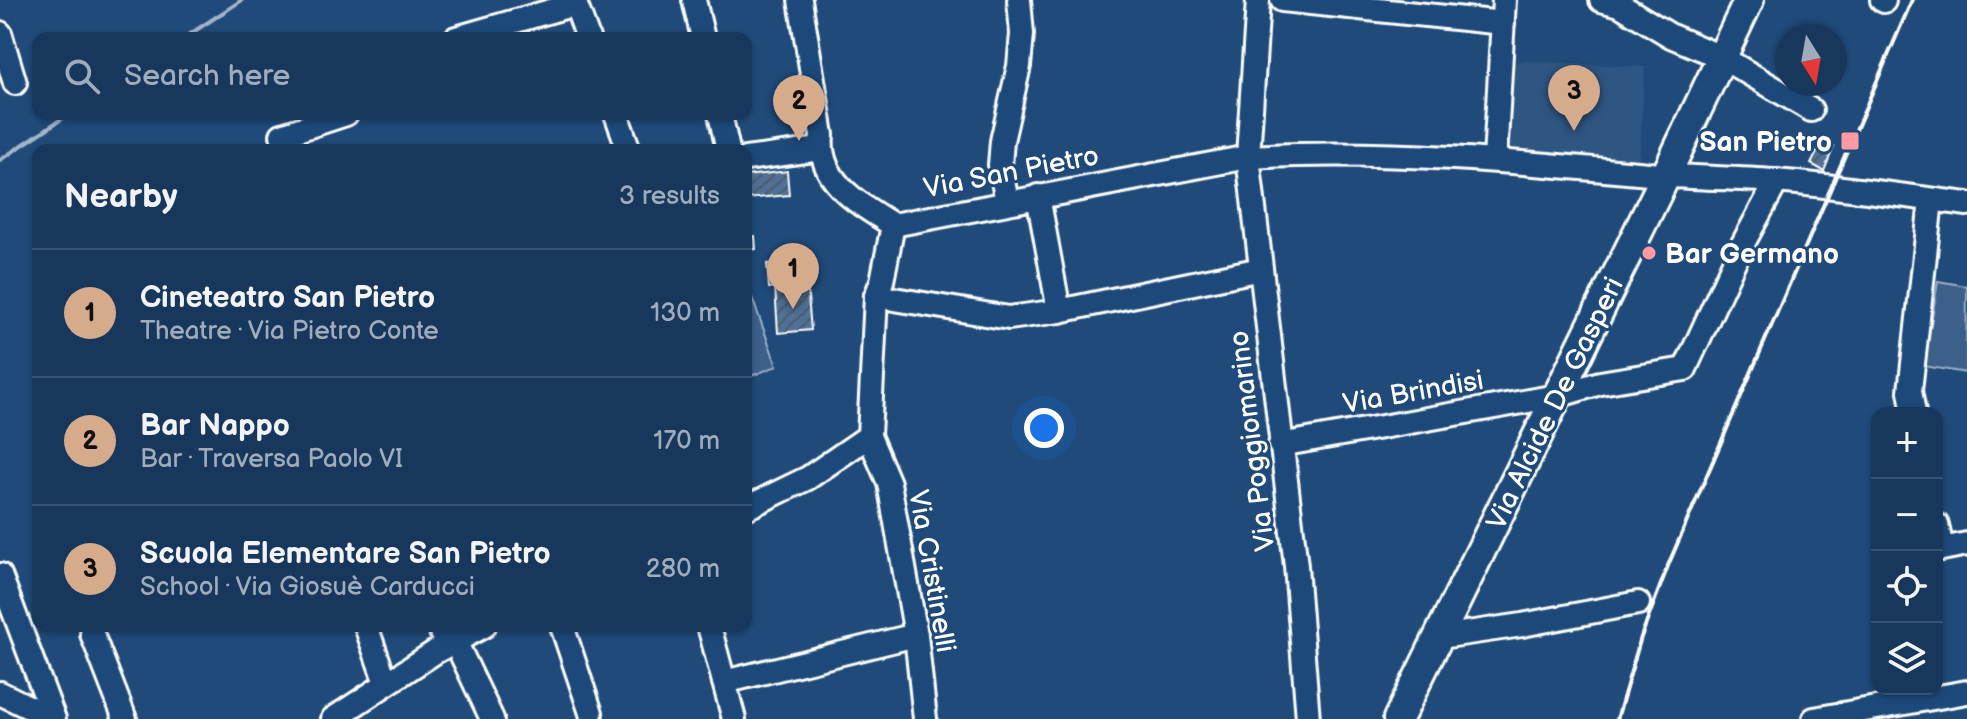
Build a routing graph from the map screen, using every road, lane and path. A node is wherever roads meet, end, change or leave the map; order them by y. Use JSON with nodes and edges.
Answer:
{"nodes":[{"id":1,"x":694,"y":0,"type":"edge"},
{"id":2,"x":800,"y":0,"type":"edge"},
{"id":3,"x":1019,"y":0,"type":"edge"},
{"id":4,"x":1258,"y":0,"type":"edge"},
{"id":5,"x":1282,"y":0,"type":"edge"},
{"id":6,"x":1601,"y":0,"type":"edge"},
{"id":7,"x":1749,"y":0,"type":"edge"},
{"id":8,"x":575,"y":2,"type":"edge"},
{"id":9,"x":1503,"y":11,"type":"edge"},
{"id":10,"x":476,"y":32,"type":"edge"},
{"id":11,"x":586,"y":32,"type":"edge"},
{"id":12,"x":702,"y":32,"type":"edge"},
{"id":13,"x":0,"y":33,"type":"edge"},
{"id":14,"x":1721,"y":57,"type":"junction"},
{"id":15,"x":15,"y":83,"type":"dead end"},
{"id":16,"x":1811,"y":110,"type":"dead end"},
{"id":17,"x":328,"y":120,"type":"edge"},
{"id":18,"x":618,"y":120,"type":"edge"},
{"id":19,"x":721,"y":120,"type":"edge"},
{"id":20,"x":282,"y":135,"type":"dead end"},
{"id":21,"x":627,"y":144,"type":"edge"},
{"id":22,"x":727,"y":144,"type":"edge"},
{"id":23,"x":821,"y":149,"type":"junction"},
{"id":24,"x":1248,"y":157,"type":"junction"},
{"id":25,"x":752,"y":158,"type":"edge"},
{"id":26,"x":1495,"y":160,"type":"junction"},
{"id":27,"x":1666,"y":175,"type":"junction"},
{"id":28,"x":1777,"y":181,"type":"junction"},
{"id":29,"x":1038,"y":196,"type":"junction"},
{"id":30,"x":1931,"y":200,"type":"junction"},
{"id":31,"x":1007,"y":202,"type":"junction"},
{"id":32,"x":1967,"y":204,"type":"edge"},
{"id":33,"x":893,"y":225,"type":"junction"},
{"id":34,"x":1261,"y":269,"type":"junction"},
{"id":35,"x":876,"y":296,"type":"junction"},
{"id":36,"x":1059,"y":311,"type":"junction"},
{"id":37,"x":1557,"y":396,"type":"junction"},
{"id":38,"x":1913,"y":407,"type":"edge"},
{"id":39,"x":869,"y":436,"type":"junction"},
{"id":40,"x":1280,"y":445,"type":"junction"},
{"id":41,"x":752,"y":505,"type":"edge"},
{"id":42,"x":1967,"y":544,"type":"edge"},
{"id":43,"x":1943,"y":549,"type":"edge"},
{"id":44,"x":0,"y":575,"type":"edge"},
{"id":45,"x":1638,"y":603,"type":"dead end"},
{"id":46,"x":368,"y":632,"type":"edge"},
{"id":47,"x":564,"y":632,"type":"edge"},
{"id":48,"x":711,"y":632,"type":"edge"},
{"id":49,"x":92,"y":634,"type":"dead end"},
{"id":50,"x":916,"y":635,"type":"junction"},
{"id":51,"x":1440,"y":637,"type":"junction"},
{"id":52,"x":447,"y":638,"type":"edge"},
{"id":53,"x":724,"y":682,"type":"junction"},
{"id":54,"x":386,"y":683,"type":"junction"},
{"id":55,"x":1967,"y":692,"type":"edge"},
{"id":56,"x":0,"y":693,"type":"edge"},
{"id":57,"x":591,"y":713,"type":"dead end"},
{"id":58,"x":53,"y":719,"type":"edge"},
{"id":59,"x":125,"y":719,"type":"edge"},
{"id":60,"x":333,"y":719,"type":"edge"},
{"id":61,"x":492,"y":719,"type":"edge"},
{"id":62,"x":734,"y":719,"type":"edge"},
{"id":63,"x":925,"y":719,"type":"edge"},
{"id":64,"x":1308,"y":719,"type":"edge"},
{"id":65,"x":1398,"y":719,"type":"edge"},
{"id":66,"x":1814,"y":719,"type":"edge"}],
"edges":[{"from":1,"to":12,"type":"street"},
{"from":2,"to":23,"type":"street","name":"Via San Pietro"},
{"from":3,"to":31,"type":"street"},
{"from":4,"to":24,"type":"street","name":"Via Poggiomarino"},
{"from":5,"to":9,"type":"street"},
{"from":6,"to":14,"type":"street"},
{"from":7,"to":14,"type":"main road","name":"Via Alcide De Gasperi"},
{"from":8,"to":10,"type":"street"},
{"from":8,"to":11,"type":"street"},
{"from":9,"to":26,"type":"street"},
{"from":13,"to":15,"type":"street"},
{"from":14,"to":16,"type":"street"},
{"from":14,"to":27,"type":"main road","name":"Via Alcide De Gasperi"},
{"from":17,"to":20,"type":"street"},
{"from":18,"to":21,"type":"street"},
{"from":19,"to":22,"type":"street"},
{"from":23,"to":25,"type":"street"},
{"from":23,"to":33,"type":"street","name":"Via San Pietro"},
{"from":24,"to":26,"type":"street","name":"Via San Pietro"},
{"from":24,"to":29,"type":"street","name":"Via San Pietro"},
{"from":24,"to":34,"type":"street","name":"Via Poggiomarino"},
{"from":26,"to":27,"type":"street","name":"Via San Pietro"},
{"from":27,"to":28,"type":"street","name":"Via San Pietro"},
{"from":27,"to":37,"type":"main road","name":"Via Alcide De Gasperi"},
{"from":28,"to":30,"type":"street","name":"Via San Pietro"},
{"from":28,"to":37,"type":"street","name":"Via Brindisi"},
{"from":29,"to":31,"type":"street","name":"Via San Pietro"},
{"from":29,"to":36,"type":"street"},
{"from":30,"to":32,"type":"street","name":"Via San Pietro"},
{"from":30,"to":38,"type":"street"},
{"from":31,"to":33,"type":"street","name":"Via San Pietro"},
{"from":33,"to":35,"type":"street"},
{"from":34,"to":36,"type":"street"},
{"from":34,"to":40,"type":"street","name":"Via Poggiomarino"},
{"from":35,"to":36,"type":"street"},
{"from":35,"to":39,"type":"street"},
{"from":37,"to":40,"type":"street","name":"Via Brindisi"},
{"from":37,"to":51,"type":"main road","name":"Via Alcide De Gasperi"},
{"from":39,"to":41,"type":"street"},
{"from":39,"to":50,"type":"street","name":"Via Cristinelli"},
{"from":40,"to":64,"type":"street","name":"Via Poggiomarino"},
{"from":42,"to":43,"type":"street"},
{"from":44,"to":58,"type":"street"},
{"from":45,"to":51,"type":"street"},
{"from":46,"to":54,"type":"street"},
{"from":47,"to":57,"type":"street"},
{"from":48,"to":53,"type":"street"},
{"from":49,"to":59,"type":"street"},
{"from":50,"to":53,"type":"street"},
{"from":50,"to":63,"type":"street","name":"Via Cristinelli"},
{"from":51,"to":65,"type":"main road","name":"Via Alcide De Gasperi"},
{"from":52,"to":54,"type":"street"},
{"from":52,"to":61,"type":"street"},
{"from":53,"to":62,"type":"street"},
{"from":54,"to":60,"type":"street"},
{"from":55,"to":66,"type":"street"},
{"from":56,"to":58,"type":"street"}]}
